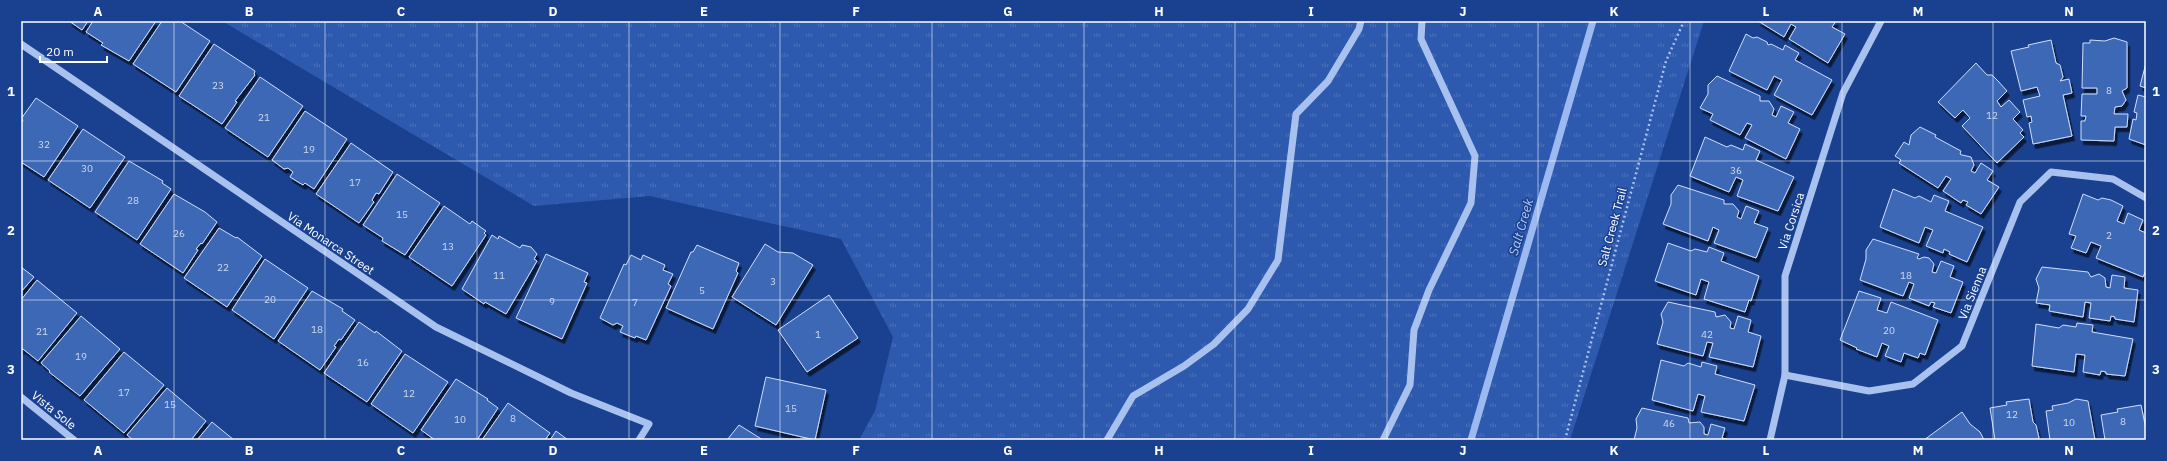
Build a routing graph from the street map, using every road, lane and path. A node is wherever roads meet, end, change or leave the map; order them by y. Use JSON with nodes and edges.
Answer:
{"nodes":[{"id":1,"x":1361,"y":21,"type":"edge"},
{"id":2,"x":1422,"y":21,"type":"edge"},
{"id":3,"x":1684,"y":21,"type":"edge"},
{"id":4,"x":1881,"y":21,"type":"edge"},
{"id":5,"x":21,"y":44,"type":"edge"},
{"id":6,"x":2146,"y":198,"type":"edge"},
{"id":7,"x":1785,"y":375,"type":"junction"},
{"id":8,"x":21,"y":397,"type":"edge"},
{"id":9,"x":74,"y":440,"type":"edge"},
{"id":10,"x":639,"y":440,"type":"edge"},
{"id":11,"x":1107,"y":440,"type":"edge"},
{"id":12,"x":1383,"y":440,"type":"edge"},
{"id":13,"x":1565,"y":440,"type":"edge"},
{"id":14,"x":1770,"y":440,"type":"edge"}],
"edges":[{"from":1,"to":11,"type":"street"},
{"from":2,"to":12,"type":"street"},
{"from":3,"to":13,"type":"path","name":"Salt Creek Trail"},
{"from":4,"to":7,"type":"street","name":"Via Corsica"},
{"from":5,"to":10,"type":"street","name":"Via Monarca Street"},
{"from":6,"to":7,"type":"street","name":"Via Sienna"},
{"from":7,"to":14,"type":"street","name":"Via Corsica"},
{"from":8,"to":9,"type":"street","name":"Vista Sole"}]}
